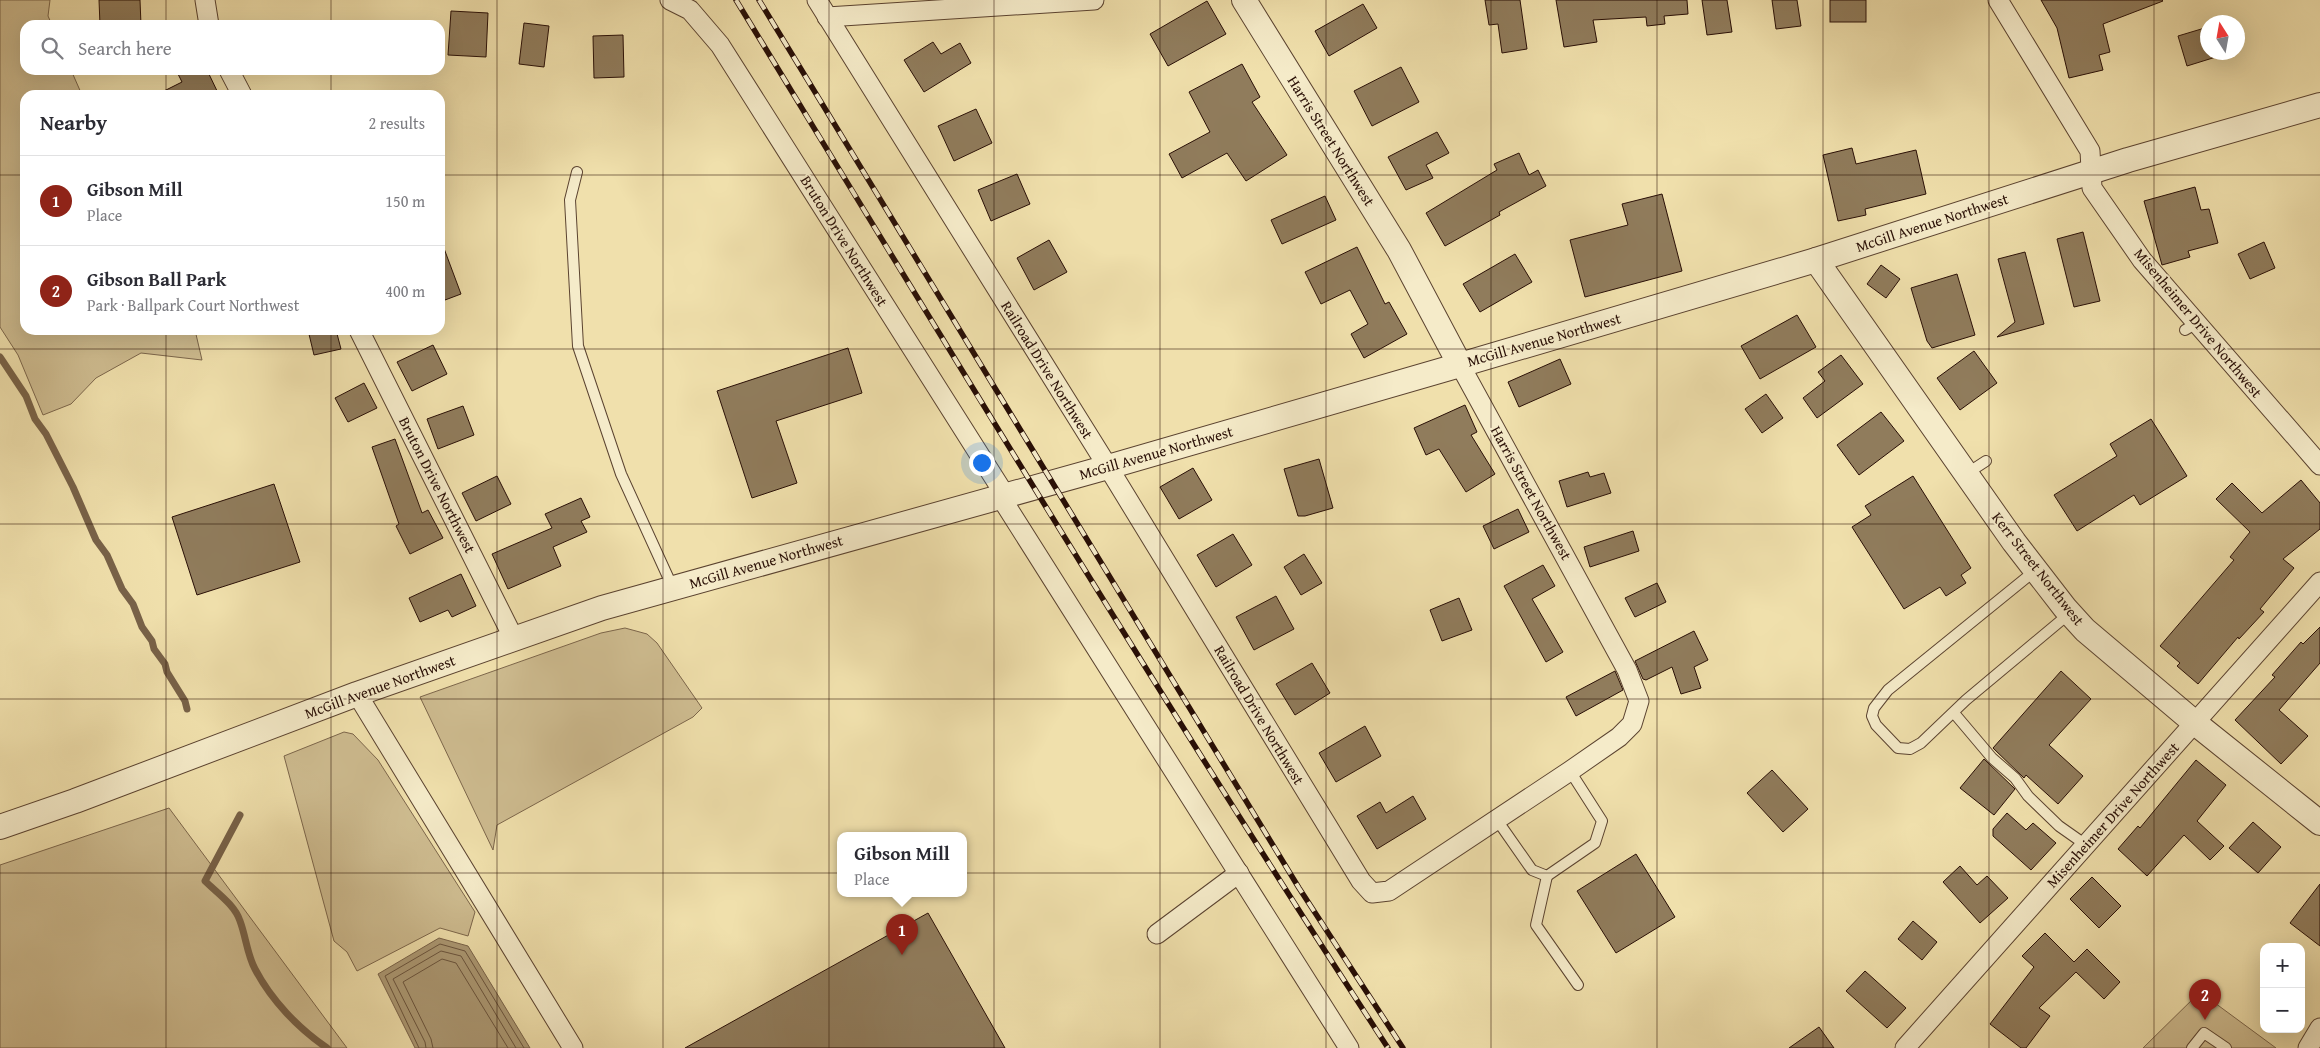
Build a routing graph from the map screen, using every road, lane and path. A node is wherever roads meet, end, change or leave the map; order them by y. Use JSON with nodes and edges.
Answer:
{"nodes":[{"id":1,"x":205,"y":0,"type":"edge"},
{"id":2,"x":670,"y":0,"type":"edge"},
{"id":3,"x":817,"y":0,"type":"edge"},
{"id":4,"x":1094,"y":0,"type":"edge"},
{"id":5,"x":1244,"y":0,"type":"edge"},
{"id":6,"x":1998,"y":0,"type":"edge"},
{"id":7,"x":827,"y":17,"type":"junction"},
{"id":8,"x":208,"y":20,"type":"edge"},
{"id":9,"x":232,"y":75,"type":"edge"},
{"id":10,"x":239,"y":90,"type":"edge"},
{"id":11,"x":2320,"y":105,"type":"edge"},
{"id":12,"x":577,"y":172,"type":"dead end"},
{"id":13,"x":2093,"y":172,"type":"junction"},
{"id":14,"x":1816,"y":260,"type":"junction"},
{"id":15,"x":362,"y":335,"type":"edge"},
{"id":16,"x":1460,"y":365,"type":"junction"},
{"id":17,"x":2320,"y":465,"type":"edge"},
{"id":18,"x":1108,"y":468,"type":"junction"},
{"id":19,"x":1002,"y":495,"type":"junction"},
{"id":20,"x":2036,"y":570,"type":"junction"},
{"id":21,"x":2320,"y":582,"type":"edge"},
{"id":22,"x":673,"y":588,"type":"junction"},
{"id":23,"x":2070,"y":613,"type":"junction"},
{"id":24,"x":514,"y":639,"type":"junction"},
{"id":25,"x":358,"y":694,"type":"junction"},
{"id":26,"x":1954,"y":713,"type":"junction"},
{"id":27,"x":2195,"y":723,"type":"junction"},
{"id":28,"x":1570,"y":771,"type":"junction"},
{"id":29,"x":1497,"y":820,"type":"junction"},
{"id":30,"x":2320,"y":824,"type":"edge"},
{"id":31,"x":0,"y":827,"type":"edge"},
{"id":32,"x":2086,"y":845,"type":"junction"},
{"id":33,"x":1238,"y":873,"type":"junction"},
{"id":34,"x":1547,"y":876,"type":"junction"},
{"id":35,"x":1372,"y":893,"type":"joint"},
{"id":36,"x":1157,"y":934,"type":"dead end"},
{"id":37,"x":1578,"y":985,"type":"dead end"},
{"id":38,"x":2320,"y":1028,"type":"edge"},
{"id":39,"x":573,"y":1048,"type":"edge"},
{"id":40,"x":1349,"y":1048,"type":"edge"},
{"id":41,"x":1905,"y":1048,"type":"edge"},
{"id":42,"x":2192,"y":1048,"type":"edge"},
{"id":43,"x":2226,"y":1048,"type":"edge"},
{"id":44,"x":2308,"y":1048,"type":"edge"}],
"edges":[{"from":1,"to":8,"type":"street"},
{"from":2,"to":19,"type":"street","name":"Bruton Drive Northwest"},
{"from":3,"to":7,"type":"street","name":"Railroad Drive Northwest"},
{"from":4,"to":7,"type":"street"},
{"from":5,"to":16,"type":"street","name":"Harris Street Northwest"},
{"from":6,"to":13,"type":"street","name":"Misenheimer Drive Northwest"},
{"from":7,"to":18,"type":"street","name":"Railroad Drive Northwest"},
{"from":9,"to":10,"type":"street"},
{"from":11,"to":13,"type":"street","name":"McGill Avenue Northwest"},
{"from":12,"to":22,"type":"lane"},
{"from":13,"to":14,"type":"street","name":"McGill Avenue Northwest"},
{"from":13,"to":17,"type":"street","name":"Misenheimer Drive Northwest"},
{"from":14,"to":16,"type":"street","name":"McGill Avenue Northwest"},
{"from":14,"to":20,"type":"street","name":"Kerr Street Northwest"},
{"from":15,"to":24,"type":"street","name":"Bruton Drive Northwest"},
{"from":16,"to":18,"type":"street","name":"McGill Avenue Northwest"},
{"from":16,"to":28,"type":"street","name":"Harris Street Northwest"},
{"from":18,"to":19,"type":"street","name":"McGill Avenue Northwest"},
{"from":18,"to":35,"type":"street","name":"Railroad Drive Northwest"},
{"from":19,"to":22,"type":"street","name":"McGill Avenue Northwest"},
{"from":19,"to":33,"type":"street","name":"Bruton Drive Northwest"},
{"from":20,"to":23,"type":"street","name":"Kerr Street Northwest"},
{"from":20,"to":26,"type":"lane"},
{"from":21,"to":27,"type":"street","name":"Misenheimer Drive Northwest"},
{"from":22,"to":24,"type":"street","name":"McGill Avenue Northwest"},
{"from":23,"to":26,"type":"lane"},
{"from":23,"to":27,"type":"street","name":"Kerr Street Northwest"},
{"from":24,"to":25,"type":"street","name":"McGill Avenue Northwest"},
{"from":25,"to":31,"type":"street","name":"McGill Avenue Northwest"},
{"from":25,"to":39,"type":"street"},
{"from":26,"to":32,"type":"lane"},
{"from":27,"to":30,"type":"street","name":"Kerr Street Northwest"},
{"from":27,"to":32,"type":"street","name":"Misenheimer Drive Northwest"},
{"from":28,"to":29,"type":"street","name":"Harris Street Northwest"},
{"from":28,"to":34,"type":"lane"},
{"from":29,"to":34,"type":"lane"},
{"from":29,"to":35,"type":"street","name":"Harris Street Northwest"},
{"from":32,"to":41,"type":"street","name":"Misenheimer Drive Northwest"},
{"from":33,"to":36,"type":"street"},
{"from":33,"to":40,"type":"street","name":"Bruton Drive Northwest"},
{"from":34,"to":37,"type":"lane"},
{"from":38,"to":44,"type":"street"},
{"from":42,"to":43,"type":"lane"}]}
